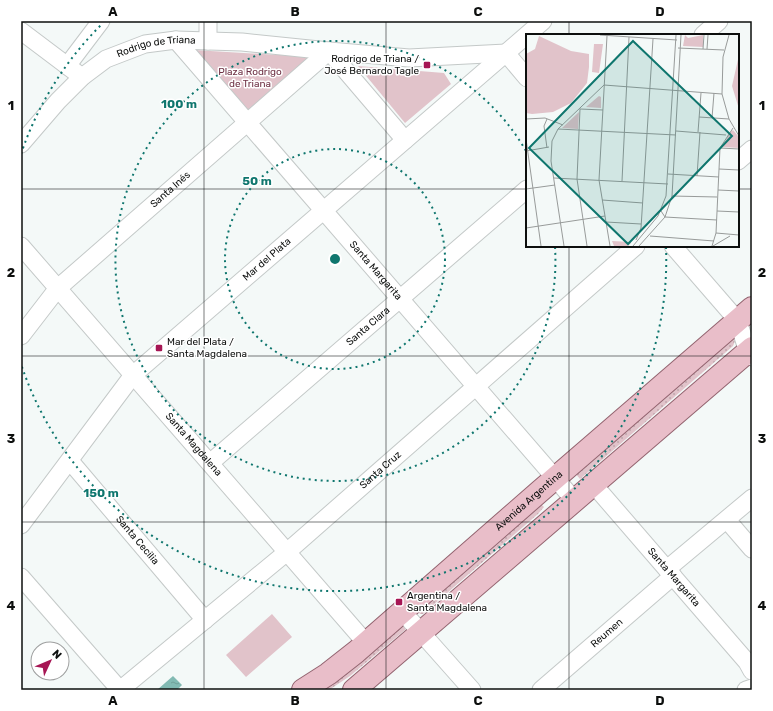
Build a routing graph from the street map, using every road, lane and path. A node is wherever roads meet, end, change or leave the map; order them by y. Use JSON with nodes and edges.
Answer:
{"nodes":[{"id":1,"x":101,"y":21,"type":"edge"},
{"id":2,"x":208,"y":21,"type":"edge"},
{"id":3,"x":543,"y":21,"type":"edge"},
{"id":4,"x":718,"y":21,"type":"edge"},
{"id":5,"x":21,"y":30,"type":"edge"},
{"id":6,"x":528,"y":34,"type":"edge"},
{"id":7,"x":704,"y":34,"type":"edge"},
{"id":8,"x":526,"y":36,"type":"edge"},
{"id":9,"x":176,"y":40,"type":"junction"},
{"id":10,"x":208,"y":41,"type":"junction"},
{"id":11,"x":329,"y":51,"type":"junction"},
{"id":12,"x":506,"y":53,"type":"junction"},
{"id":13,"x":67,"y":66,"type":"junction"},
{"id":14,"x":82,"y":77,"type":"junction"},
{"id":15,"x":526,"y":77,"type":"edge"},
{"id":16,"x":248,"y":122,"type":"junction"},
{"id":17,"x":405,"y":140,"type":"junction"},
{"id":18,"x":21,"y":144,"type":"edge"},
{"id":19,"x":752,"y":149,"type":"edge"},
{"id":20,"x":739,"y":160,"type":"edge"},
{"id":21,"x":526,"y":190,"type":"edge"},
{"id":22,"x":324,"y":210,"type":"junction"},
{"id":23,"x":21,"y":246,"type":"edge"},
{"id":24,"x":635,"y":247,"type":"edge"},
{"id":25,"x":674,"y":247,"type":"edge"},
{"id":26,"x":58,"y":288,"type":"junction"},
{"id":27,"x":400,"y":299,"type":"junction"},
{"id":28,"x":745,"y":314,"type":"edge"},
{"id":29,"x":21,"y":336,"type":"edge"},
{"id":30,"x":751,"y":352,"type":"edge"},
{"id":31,"x":133,"y":375,"type":"junction"},
{"id":32,"x":475,"y":386,"type":"junction"},
{"id":33,"x":70,"y":460,"type":"junction"},
{"id":34,"x":210,"y":463,"type":"junction"},
{"id":35,"x":555,"y":478,"type":"junction"},
{"id":36,"x":594,"y":485,"type":"junction"},
{"id":37,"x":752,"y":498,"type":"edge"},
{"id":38,"x":574,"y":501,"type":"junction"},
{"id":39,"x":727,"y":520,"type":"junction"},
{"id":40,"x":21,"y":525,"type":"edge"},
{"id":41,"x":752,"y":549,"type":"edge"},
{"id":42,"x":287,"y":552,"type":"junction"},
{"id":43,"x":670,"y":573,"type":"junction"},
{"id":44,"x":21,"y":577,"type":"edge"},
{"id":45,"x":402,"y":611,"type":"junction"},
{"id":46,"x":205,"y":620,"type":"junction"},
{"id":47,"x":421,"y":632,"type":"junction"},
{"id":48,"x":366,"y":643,"type":"junction"},
{"id":49,"x":752,"y":671,"type":"edge"},
{"id":50,"x":752,"y":688,"type":"edge"},
{"id":51,"x":120,"y":690,"type":"edge"},
{"id":52,"x":303,"y":690,"type":"edge"},
{"id":53,"x":354,"y":690,"type":"edge"},
{"id":54,"x":472,"y":690,"type":"edge"},
{"id":55,"x":541,"y":690,"type":"edge"},
{"id":56,"x":746,"y":690,"type":"edge"}],
"edges":[{"from":1,"to":13,"type":"street"},
{"from":2,"to":10,"type":"street"},
{"from":3,"to":6,"type":"street","name":"Mar del Plata"},
{"from":4,"to":7,"type":"street"},
{"from":5,"to":13,"type":"street"},
{"from":8,"to":12,"type":"street","name":"Mar del Plata"},
{"from":9,"to":10,"type":"street","name":"Rodrigo de Triana"},
{"from":9,"to":14,"type":"street","name":"Rodrigo de Triana"},
{"from":9,"to":16,"type":"street","name":"Santa Margarita"},
{"from":10,"to":11,"type":"street","name":"Rodrigo de Triana"},
{"from":11,"to":12,"type":"street","name":"Rodrigo de Triana"},
{"from":11,"to":16,"type":"street","name":"Santa Inés"},
{"from":11,"to":17,"type":"street"},
{"from":12,"to":15,"type":"street"},
{"from":12,"to":17,"type":"street","name":"Mar del Plata"},
{"from":13,"to":14,"type":"street"},
{"from":14,"to":18,"type":"street","name":"Rodrigo de Triana"},
{"from":16,"to":22,"type":"street","name":"Santa Margarita"},
{"from":16,"to":26,"type":"street","name":"Santa Inés"},
{"from":17,"to":22,"type":"street","name":"Mar del Plata"},
{"from":19,"to":20,"type":"street"},
{"from":21,"to":27,"type":"street","name":"Santa Clara"},
{"from":22,"to":27,"type":"street","name":"Santa Margarita"},
{"from":22,"to":31,"type":"street","name":"Mar del Plata"},
{"from":23,"to":26,"type":"street","name":"Santa Magdalena"},
{"from":24,"to":32,"type":"street","name":"Santa Cruz"},
{"from":25,"to":28,"type":"street"},
{"from":26,"to":29,"type":"street","name":"Santa Inés"},
{"from":26,"to":31,"type":"street","name":"Santa Magdalena"},
{"from":27,"to":32,"type":"street","name":"Santa Margarita"},
{"from":27,"to":34,"type":"street","name":"Santa Clara"},
{"from":28,"to":30,"type":"street"},
{"from":28,"to":35,"type":"main road","name":"Avenida Argentina"},
{"from":30,"to":36,"type":"main road"},
{"from":31,"to":33,"type":"street","name":"Mar del Plata"},
{"from":31,"to":34,"type":"street","name":"Santa Magdalena"},
{"from":32,"to":35,"type":"street","name":"Santa Margarita"},
{"from":32,"to":42,"type":"street","name":"Santa Cruz"},
{"from":33,"to":40,"type":"street","name":"Mar del Plata"},
{"from":33,"to":46,"type":"street","name":"Santa Cecilia"},
{"from":34,"to":42,"type":"street","name":"Santa Magdalena"},
{"from":35,"to":38,"type":"street","name":"Santa Margarita"},
{"from":35,"to":45,"type":"main road","name":"Avenida Argentina"},
{"from":36,"to":38,"type":"main road"},
{"from":36,"to":43,"type":"street","name":"Santa Margarita"},
{"from":37,"to":39,"type":"street","name":"Reumen"},
{"from":38,"to":47,"type":"main road"},
{"from":39,"to":41,"type":"street"},
{"from":39,"to":43,"type":"street","name":"Reumen"},
{"from":42,"to":46,"type":"street","name":"Santa Cruz"},
{"from":42,"to":48,"type":"street","name":"Santa Magdalena"},
{"from":43,"to":49,"type":"street","name":"Santa Margarita"},
{"from":43,"to":55,"type":"street","name":"Reumen"},
{"from":44,"to":51,"type":"street"},
{"from":45,"to":47,"type":"street"},
{"from":45,"to":48,"type":"main road","name":"Avenida Argentina"},
{"from":46,"to":51,"type":"street","name":"Santa Cruz"},
{"from":47,"to":53,"type":"main road"},
{"from":47,"to":54,"type":"street"},
{"from":48,"to":52,"type":"main road","name":"Avenida Argentina"},
{"from":50,"to":56,"type":"street"}]}
